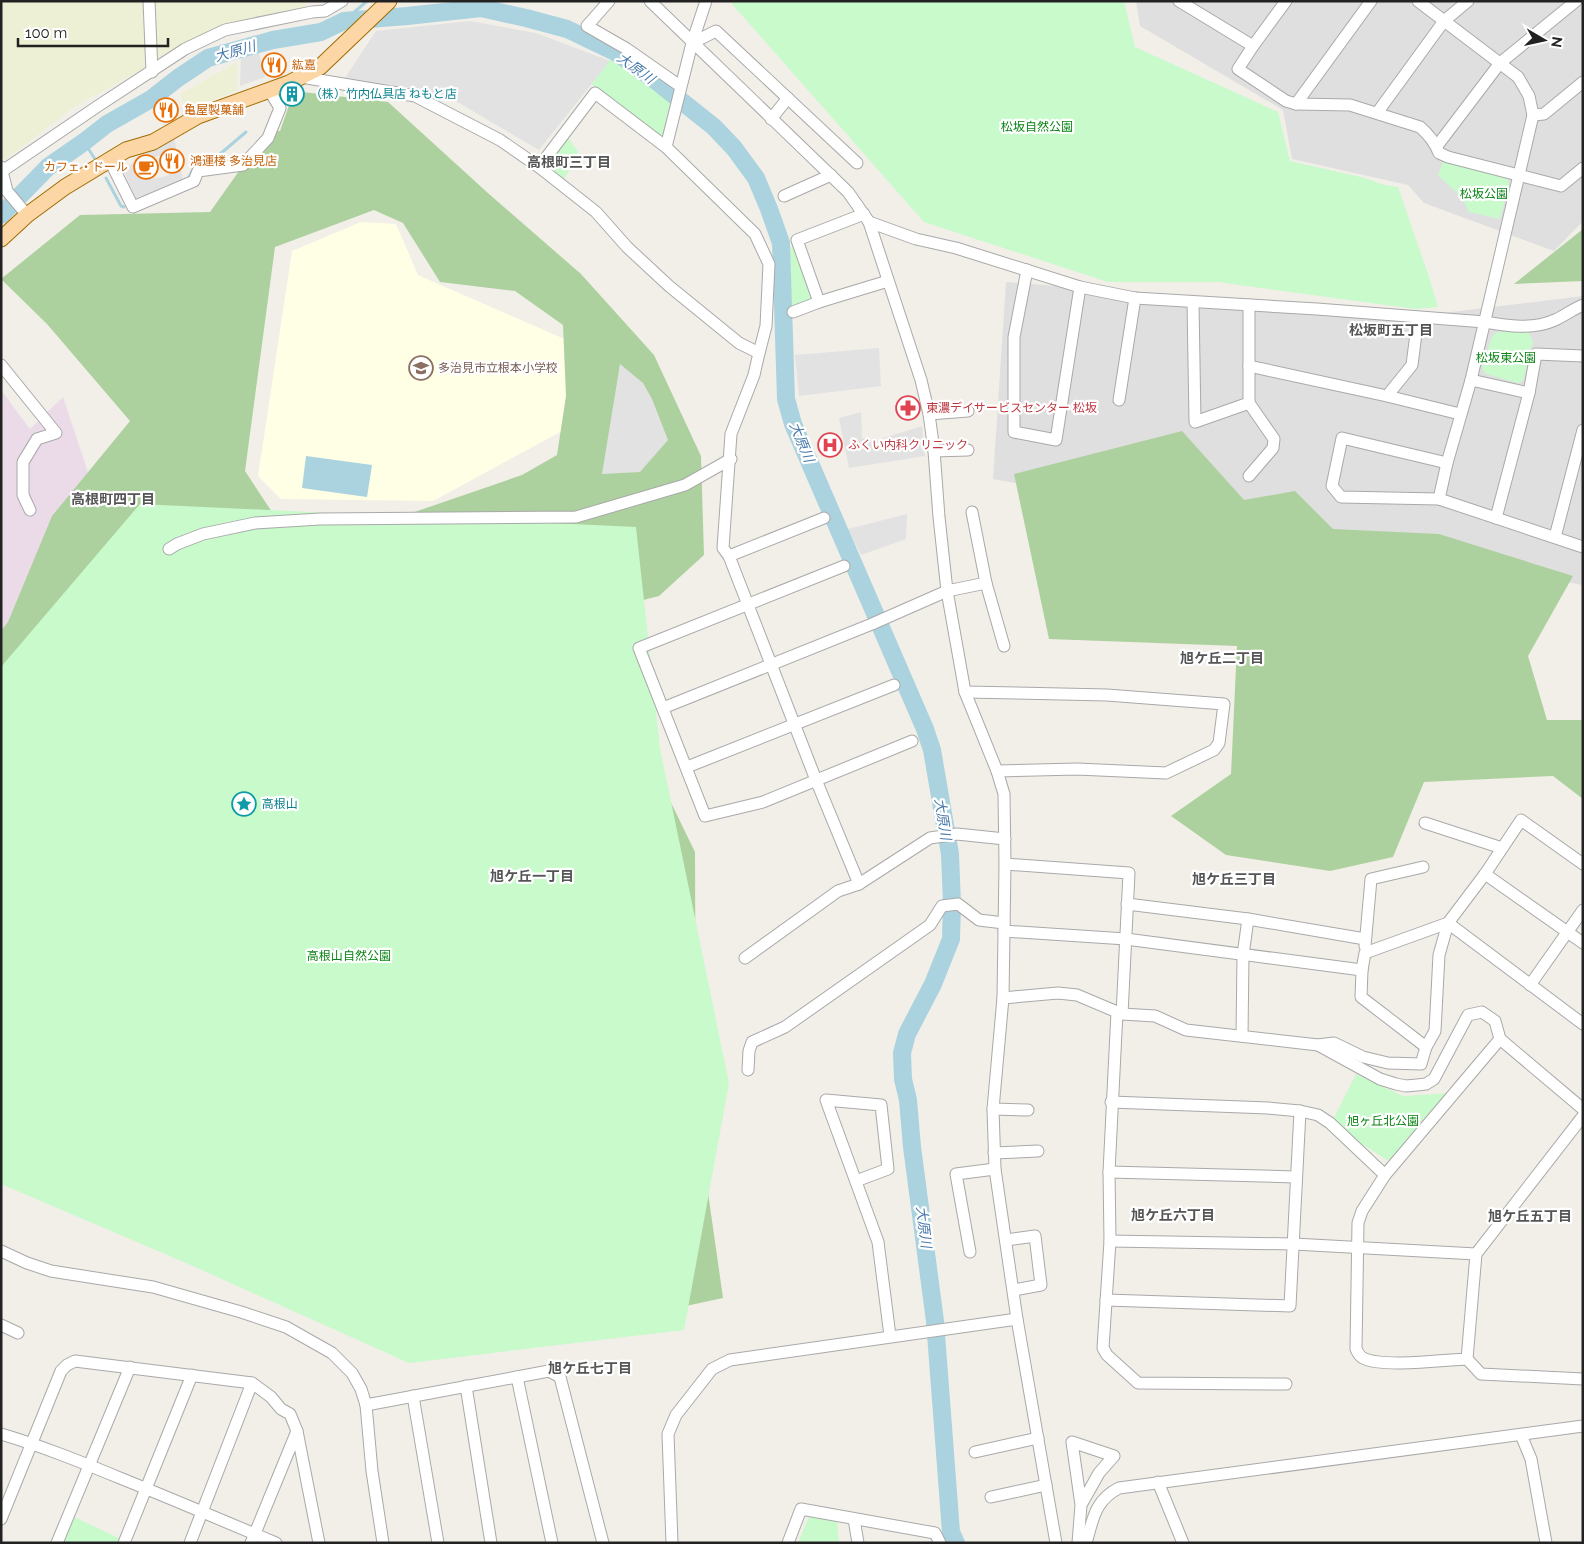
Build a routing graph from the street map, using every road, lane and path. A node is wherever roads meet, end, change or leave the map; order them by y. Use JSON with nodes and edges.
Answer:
{"nodes":[{"id":1,"x":149,"y":1,"type":"edge"},
{"id":2,"x":342,"y":1,"type":"edge"},
{"id":3,"x":389,"y":1,"type":"edge"},
{"id":4,"x":609,"y":1,"type":"edge"},
{"id":5,"x":650,"y":1,"type":"edge"},
{"id":6,"x":706,"y":1,"type":"edge"},
{"id":7,"x":1179,"y":1,"type":"edge"},
{"id":8,"x":1286,"y":1,"type":"edge"},
{"id":9,"x":1371,"y":1,"type":"edge"},
{"id":10,"x":1418,"y":1,"type":"edge"},
{"id":11,"x":1468,"y":1,"type":"edge"},
{"id":12,"x":1576,"y":1,"type":"edge"},
{"id":13,"x":311,"y":6,"type":"edge"},
{"id":14,"x":1444,"y":21,"type":"junction"},
{"id":15,"x":692,"y":43,"type":"junction"},
{"id":16,"x":1253,"y":46,"type":"junction"},
{"id":17,"x":1500,"y":63,"type":"junction"},
{"id":18,"x":152,"y":72,"type":"junction"},
{"id":19,"x":301,"y":77,"type":"junction"},
{"id":20,"x":1583,"y":82,"type":"edge"},
{"id":21,"x":680,"y":86,"type":"junction"},
{"id":22,"x":269,"y":90,"type":"junction"},
{"id":23,"x":788,"y":98,"type":"junction"},
{"id":24,"x":1296,"y":104,"type":"junction"},
{"id":25,"x":1376,"y":113,"type":"junction"},
{"id":26,"x":1533,"y":115,"type":"junction"},
{"id":27,"x":771,"y":119,"type":"junction"},
{"id":28,"x":1436,"y":146,"type":"junction"},
{"id":29,"x":666,"y":147,"type":"junction"},
{"id":30,"x":110,"y":161,"type":"junction"},
{"id":31,"x":857,"y":163,"type":"dead end"},
{"id":32,"x":540,"y":167,"type":"junction"},
{"id":33,"x":1583,"y":168,"type":"edge"},
{"id":34,"x":2,"y":170,"type":"edge"},
{"id":35,"x":831,"y":174,"type":"junction"},
{"id":36,"x":1519,"y":175,"type":"junction"},
{"id":37,"x":784,"y":196,"type":"dead end"},
{"id":38,"x":24,"y":212,"type":"junction"},
{"id":39,"x":866,"y":218,"type":"junction"},
{"id":40,"x":1,"y":239,"type":"edge"},
{"id":41,"x":1027,"y":270,"type":"junction"},
{"id":42,"x":888,"y":281,"type":"junction"},
{"id":43,"x":1080,"y":287,"type":"junction"},
{"id":44,"x":1135,"y":298,"type":"junction"},
{"id":45,"x":819,"y":302,"type":"junction"},
{"id":46,"x":1193,"y":302,"type":"junction"},
{"id":47,"x":1249,"y":305,"type":"junction"},
{"id":48,"x":1583,"y":305,"type":"edge"},
{"id":49,"x":793,"y":312,"type":"dead end"},
{"id":50,"x":1418,"y":318,"type":"junction"},
{"id":51,"x":1485,"y":322,"type":"junction"},
{"id":52,"x":759,"y":353,"type":"junction"},
{"id":53,"x":1583,"y":356,"type":"edge"},
{"id":54,"x":1,"y":365,"type":"edge"},
{"id":55,"x":1250,"y":366,"type":"junction"},
{"id":56,"x":1471,"y":380,"type":"junction"},
{"id":57,"x":1528,"y":393,"type":"junction"},
{"id":58,"x":1387,"y":396,"type":"junction"},
{"id":59,"x":1120,"y":400,"type":"dead end"},
{"id":60,"x":1249,"y":403,"type":"junction"},
{"id":61,"x":968,"y":411,"type":"dead end"},
{"id":62,"x":929,"y":414,"type":"junction"},
{"id":63,"x":1460,"y":414,"type":"junction"},
{"id":64,"x":1583,"y":430,"type":"edge"},
{"id":65,"x":968,"y":450,"type":"dead end"},
{"id":66,"x":934,"y":451,"type":"junction"},
{"id":67,"x":731,"y":459,"type":"junction"},
{"id":68,"x":1447,"y":463,"type":"junction"},
{"id":69,"x":1250,"y":476,"type":"dead end"},
{"id":70,"x":1439,"y":499,"type":"junction"},
{"id":71,"x":30,"y":510,"type":"dead end"},
{"id":72,"x":972,"y":512,"type":"dead end"},
{"id":73,"x":824,"y":518,"type":"dead end"},
{"id":74,"x":1496,"y":518,"type":"junction"},
{"id":75,"x":1555,"y":537,"type":"junction"},
{"id":76,"x":1583,"y":547,"type":"edge"},
{"id":77,"x":169,"y":549,"type":"dead end"},
{"id":78,"x":729,"y":556,"type":"junction"},
{"id":79,"x":844,"y":566,"type":"dead end"},
{"id":80,"x":986,"y":583,"type":"junction"},
{"id":81,"x":948,"y":591,"type":"junction"},
{"id":82,"x":747,"y":604,"type":"junction"},
{"id":83,"x":1004,"y":646,"type":"dead end"},
{"id":84,"x":772,"y":663,"type":"junction"},
{"id":85,"x":894,"y":685,"type":"dead end"},
{"id":86,"x":966,"y":692,"type":"junction"},
{"id":87,"x":663,"y":708,"type":"junction"},
{"id":88,"x":794,"y":725,"type":"junction"},
{"id":89,"x":912,"y":741,"type":"dead end"},
{"id":90,"x":687,"y":767,"type":"junction"},
{"id":91,"x":997,"y":771,"type":"junction"},
{"id":92,"x":816,"y":780,"type":"junction"},
{"id":93,"x":1425,"y":822,"type":"dead end"},
{"id":94,"x":1005,"y":839,"type":"junction"},
{"id":95,"x":1502,"y":848,"type":"junction"},
{"id":96,"x":1006,"y":864,"type":"junction"},
{"id":97,"x":1583,"y":864,"type":"edge"},
{"id":98,"x":1423,"y":868,"type":"dead end"},
{"id":99,"x":1485,"y":874,"type":"junction"},
{"id":100,"x":859,"y":884,"type":"junction"},
{"id":101,"x":1128,"y":904,"type":"junction"},
{"id":102,"x":1583,"y":910,"type":"edge"},
{"id":103,"x":1248,"y":919,"type":"junction"},
{"id":104,"x":1448,"y":923,"type":"junction"},
{"id":105,"x":1004,"y":927,"type":"junction"},
{"id":106,"x":1567,"y":932,"type":"junction"},
{"id":107,"x":1365,"y":938,"type":"junction"},
{"id":108,"x":1126,"y":939,"type":"junction"},
{"id":109,"x":1583,"y":943,"type":"edge"},
{"id":110,"x":1365,"y":953,"type":"junction"},
{"id":111,"x":1243,"y":955,"type":"junction"},
{"id":112,"x":745,"y":958,"type":"dead end"},
{"id":113,"x":1362,"y":970,"type":"junction"},
{"id":114,"x":1530,"y":985,"type":"junction"},
{"id":115,"x":1003,"y":998,"type":"junction"},
{"id":116,"x":1120,"y":1013,"type":"junction"},
{"id":117,"x":1583,"y":1024,"type":"edge"},
{"id":118,"x":1242,"y":1036,"type":"junction"},
{"id":119,"x":1500,"y":1039,"type":"junction"},
{"id":120,"x":1318,"y":1045,"type":"junction"},
{"id":121,"x":1426,"y":1047,"type":"junction"},
{"id":122,"x":748,"y":1070,"type":"dead end"},
{"id":123,"x":1111,"y":1102,"type":"junction"},
{"id":124,"x":993,"y":1109,"type":"junction"},
{"id":125,"x":1583,"y":1109,"type":"edge"},
{"id":126,"x":1028,"y":1110,"type":"dead end"},
{"id":127,"x":1300,"y":1110,"type":"junction"},
{"id":128,"x":1583,"y":1116,"type":"edge"},
{"id":129,"x":1038,"y":1151,"type":"dead end"},
{"id":130,"x":994,"y":1153,"type":"junction"},
{"id":131,"x":995,"y":1169,"type":"junction"},
{"id":132,"x":1109,"y":1172,"type":"junction"},
{"id":133,"x":1385,"y":1175,"type":"junction"},
{"id":134,"x":1296,"y":1177,"type":"junction"},
{"id":135,"x":856,"y":1182,"type":"junction"},
{"id":136,"x":1006,"y":1240,"type":"junction"},
{"id":137,"x":1110,"y":1242,"type":"junction"},
{"id":138,"x":1294,"y":1244,"type":"junction"},
{"id":139,"x":1356,"y":1248,"type":"junction"},
{"id":140,"x":1,"y":1251,"type":"edge"},
{"id":141,"x":970,"y":1252,"type":"dead end"},
{"id":142,"x":1476,"y":1254,"type":"junction"},
{"id":143,"x":1014,"y":1290,"type":"junction"},
{"id":144,"x":1106,"y":1300,"type":"junction"},
{"id":145,"x":1017,"y":1319,"type":"junction"},
{"id":146,"x":1,"y":1325,"type":"edge"},
{"id":147,"x":18,"y":1333,"type":"dead end"},
{"id":148,"x":890,"y":1336,"type":"junction"},
{"id":149,"x":1467,"y":1359,"type":"junction"},
{"id":150,"x":130,"y":1367,"type":"junction"},
{"id":151,"x":192,"y":1375,"type":"junction"},
{"id":152,"x":517,"y":1376,"type":"junction"},
{"id":153,"x":1583,"y":1378,"type":"edge"},
{"id":154,"x":252,"y":1383,"type":"junction"},
{"id":155,"x":1286,"y":1384,"type":"dead end"},
{"id":156,"x":466,"y":1386,"type":"junction"},
{"id":157,"x":413,"y":1396,"type":"junction"},
{"id":158,"x":366,"y":1405,"type":"junction"},
{"id":159,"x":1583,"y":1426,"type":"edge"},
{"id":160,"x":297,"y":1431,"type":"junction"},
{"id":161,"x":1,"y":1434,"type":"edge"},
{"id":162,"x":1521,"y":1435,"type":"junction"},
{"id":163,"x":1038,"y":1438,"type":"junction"},
{"id":164,"x":32,"y":1443,"type":"junction"},
{"id":165,"x":974,"y":1452,"type":"dead end"},
{"id":166,"x":89,"y":1466,"type":"junction"},
{"id":167,"x":1158,"y":1482,"type":"junction"},
{"id":168,"x":1046,"y":1485,"type":"junction"},
{"id":169,"x":145,"y":1488,"type":"junction"},
{"id":170,"x":991,"y":1497,"type":"dead end"},
{"id":171,"x":1082,"y":1505,"type":"junction"},
{"id":172,"x":203,"y":1511,"type":"junction"},
{"id":173,"x":1,"y":1519,"type":"edge"},
{"id":174,"x":854,"y":1519,"type":"junction"},
{"id":175,"x":253,"y":1538,"type":"edge"},
{"id":176,"x":57,"y":1543,"type":"edge"},
{"id":177,"x":124,"y":1543,"type":"edge"},
{"id":178,"x":190,"y":1543,"type":"edge"},
{"id":179,"x":276,"y":1543,"type":"edge"},
{"id":180,"x":319,"y":1543,"type":"edge"},
{"id":181,"x":383,"y":1543,"type":"edge"},
{"id":182,"x":438,"y":1543,"type":"edge"},
{"id":183,"x":491,"y":1543,"type":"edge"},
{"id":184,"x":552,"y":1543,"type":"edge"},
{"id":185,"x":603,"y":1543,"type":"edge"},
{"id":186,"x":672,"y":1543,"type":"edge"},
{"id":187,"x":788,"y":1543,"type":"edge"},
{"id":188,"x":858,"y":1543,"type":"edge"},
{"id":189,"x":940,"y":1543,"type":"edge"},
{"id":190,"x":1056,"y":1543,"type":"edge"},
{"id":191,"x":1078,"y":1543,"type":"edge"},
{"id":192,"x":1086,"y":1543,"type":"edge"},
{"id":193,"x":1183,"y":1543,"type":"edge"},
{"id":194,"x":1546,"y":1543,"type":"edge"}],
"edges":[{"from":1,"to":18,"type":"street"},
{"from":2,"to":13,"type":"street"},
{"from":3,"to":19,"type":"main road"},
{"from":4,"to":21,"type":"street"},
{"from":5,"to":15,"type":"street"},
{"from":6,"to":15,"type":"street"},
{"from":7,"to":16,"type":"street"},
{"from":8,"to":16,"type":"street"},
{"from":9,"to":24,"type":"street"},
{"from":10,"to":14,"type":"street"},
{"from":11,"to":14,"type":"street"},
{"from":12,"to":17,"type":"street"},
{"from":13,"to":18,"type":"street"},
{"from":14,"to":17,"type":"street"},
{"from":14,"to":25,"type":"street"},
{"from":15,"to":21,"type":"street"},
{"from":15,"to":23,"type":"street"},
{"from":15,"to":27,"type":"street"},
{"from":16,"to":24,"type":"street"},
{"from":17,"to":26,"type":"street"},
{"from":17,"to":28,"type":"street"},
{"from":18,"to":34,"type":"street"},
{"from":19,"to":22,"type":"main road"},
{"from":19,"to":32,"type":"street"},
{"from":20,"to":26,"type":"street"},
{"from":21,"to":29,"type":"street"},
{"from":22,"to":30,"type":"main road"},
{"from":22,"to":30,"type":"street"},
{"from":23,"to":27,"type":"street"},
{"from":23,"to":31,"type":"street"},
{"from":24,"to":25,"type":"street"},
{"from":25,"to":28,"type":"street"},
{"from":26,"to":36,"type":"street"},
{"from":27,"to":35,"type":"street"},
{"from":28,"to":36,"type":"street"},
{"from":29,"to":32,"type":"street"},
{"from":29,"to":52,"type":"street"},
{"from":30,"to":38,"type":"main road"},
{"from":32,"to":52,"type":"street"},
{"from":33,"to":36,"type":"street"},
{"from":34,"to":38,"type":"street"},
{"from":35,"to":37,"type":"street"},
{"from":35,"to":39,"type":"street"},
{"from":36,"to":51,"type":"street"},
{"from":38,"to":40,"type":"main road"},
{"from":39,"to":41,"type":"street"},
{"from":39,"to":42,"type":"street"},
{"from":39,"to":45,"type":"street"},
{"from":41,"to":43,"type":"street"},
{"from":41,"to":43,"type":"street"},
{"from":42,"to":45,"type":"street"},
{"from":42,"to":62,"type":"street"},
{"from":43,"to":44,"type":"street"},
{"from":44,"to":46,"type":"street"},
{"from":44,"to":59,"type":"street"},
{"from":45,"to":49,"type":"street"},
{"from":46,"to":47,"type":"street"},
{"from":46,"to":60,"type":"street"},
{"from":47,"to":50,"type":"street"},
{"from":47,"to":55,"type":"street"},
{"from":48,"to":51,"type":"street"},
{"from":50,"to":51,"type":"street"},
{"from":50,"to":58,"type":"street"},
{"from":51,"to":56,"type":"street"},
{"from":52,"to":67,"type":"street"},
{"from":53,"to":57,"type":"street"},
{"from":54,"to":71,"type":"street"},
{"from":55,"to":58,"type":"street"},
{"from":55,"to":60,"type":"street"},
{"from":56,"to":57,"type":"street"},
{"from":56,"to":63,"type":"street"},
{"from":57,"to":74,"type":"street"},
{"from":58,"to":63,"type":"street"},
{"from":60,"to":69,"type":"street"},
{"from":61,"to":62,"type":"street"},
{"from":62,"to":66,"type":"street"},
{"from":63,"to":68,"type":"street"},
{"from":64,"to":75,"type":"street"},
{"from":65,"to":66,"type":"street"},
{"from":66,"to":81,"type":"street"},
{"from":67,"to":77,"type":"street"},
{"from":67,"to":78,"type":"street"},
{"from":68,"to":70,"type":"street"},
{"from":68,"to":70,"type":"street"},
{"from":70,"to":74,"type":"street"},
{"from":72,"to":80,"type":"street"},
{"from":73,"to":78,"type":"street"},
{"from":74,"to":75,"type":"street"},
{"from":75,"to":76,"type":"street"},
{"from":78,"to":82,"type":"street"},
{"from":79,"to":82,"type":"street"},
{"from":80,"to":81,"type":"street"},
{"from":80,"to":83,"type":"street"},
{"from":81,"to":84,"type":"street"},
{"from":81,"to":86,"type":"street"},
{"from":82,"to":84,"type":"street"},
{"from":82,"to":87,"type":"street"},
{"from":84,"to":87,"type":"street"},
{"from":84,"to":88,"type":"street"},
{"from":85,"to":88,"type":"street"},
{"from":86,"to":91,"type":"street"},
{"from":86,"to":91,"type":"street"},
{"from":87,"to":90,"type":"street"},
{"from":88,"to":90,"type":"street"},
{"from":88,"to":92,"type":"street"},
{"from":89,"to":92,"type":"street"},
{"from":90,"to":92,"type":"street"},
{"from":91,"to":94,"type":"street"},
{"from":92,"to":100,"type":"street"},
{"from":93,"to":95,"type":"street"},
{"from":94,"to":96,"type":"street"},
{"from":94,"to":100,"type":"street"},
{"from":95,"to":97,"type":"street"},
{"from":95,"to":99,"type":"street"},
{"from":96,"to":101,"type":"street"},
{"from":96,"to":105,"type":"street"},
{"from":98,"to":107,"type":"street"},
{"from":99,"to":104,"type":"street"},
{"from":99,"to":106,"type":"street"},
{"from":100,"to":112,"type":"street"},
{"from":101,"to":103,"type":"street"},
{"from":101,"to":108,"type":"street"},
{"from":102,"to":106,"type":"street"},
{"from":103,"to":107,"type":"street"},
{"from":103,"to":111,"type":"street"},
{"from":104,"to":110,"type":"street"},
{"from":104,"to":114,"type":"street"},
{"from":104,"to":121,"type":"street"},
{"from":105,"to":108,"type":"street"},
{"from":105,"to":115,"type":"street"},
{"from":105,"to":122,"type":"street"},
{"from":106,"to":109,"type":"street"},
{"from":106,"to":114,"type":"street"},
{"from":107,"to":110,"type":"street"},
{"from":108,"to":111,"type":"street"},
{"from":108,"to":116,"type":"street"},
{"from":110,"to":113,"type":"street"},
{"from":111,"to":113,"type":"street"},
{"from":111,"to":118,"type":"street"},
{"from":113,"to":121,"type":"street"},
{"from":114,"to":117,"type":"street"},
{"from":115,"to":116,"type":"street"},
{"from":115,"to":124,"type":"street"},
{"from":116,"to":118,"type":"street"},
{"from":116,"to":123,"type":"street"},
{"from":118,"to":120,"type":"street"},
{"from":119,"to":120,"type":"street"},
{"from":119,"to":125,"type":"street"},
{"from":119,"to":133,"type":"street"},
{"from":120,"to":121,"type":"street"},
{"from":123,"to":127,"type":"street"},
{"from":123,"to":132,"type":"street"},
{"from":124,"to":126,"type":"street"},
{"from":124,"to":130,"type":"street"},
{"from":127,"to":133,"type":"street"},
{"from":127,"to":134,"type":"street"},
{"from":128,"to":142,"type":"street"},
{"from":129,"to":130,"type":"street"},
{"from":130,"to":131,"type":"street"},
{"from":131,"to":136,"type":"street"},
{"from":131,"to":141,"type":"street"},
{"from":132,"to":134,"type":"street"},
{"from":132,"to":137,"type":"street"},
{"from":133,"to":139,"type":"street"},
{"from":134,"to":138,"type":"street"},
{"from":135,"to":135,"type":"street"},
{"from":135,"to":148,"type":"street"},
{"from":136,"to":143,"type":"street"},
{"from":136,"to":143,"type":"street"},
{"from":137,"to":138,"type":"street"},
{"from":137,"to":144,"type":"street"},
{"from":138,"to":139,"type":"street"},
{"from":138,"to":144,"type":"street"},
{"from":139,"to":142,"type":"street"},
{"from":139,"to":149,"type":"street"},
{"from":140,"to":158,"type":"street"},
{"from":142,"to":149,"type":"street"},
{"from":143,"to":145,"type":"street"},
{"from":144,"to":155,"type":"street"},
{"from":145,"to":148,"type":"street"},
{"from":145,"to":163,"type":"street"},
{"from":146,"to":147,"type":"street"},
{"from":148,"to":186,"type":"street"},
{"from":149,"to":153,"type":"street"},
{"from":150,"to":151,"type":"street"},
{"from":150,"to":164,"type":"street"},
{"from":150,"to":166,"type":"street"},
{"from":151,"to":154,"type":"street"},
{"from":151,"to":169,"type":"street"},
{"from":152,"to":156,"type":"street"},
{"from":152,"to":184,"type":"street"},
{"from":152,"to":185,"type":"street"},
{"from":154,"to":160,"type":"street"},
{"from":154,"to":172,"type":"street"},
{"from":156,"to":157,"type":"street"},
{"from":156,"to":183,"type":"street"},
{"from":157,"to":158,"type":"street"},
{"from":157,"to":182,"type":"street"},
{"from":158,"to":181,"type":"street"},
{"from":159,"to":162,"type":"street"},
{"from":160,"to":175,"type":"street"},
{"from":160,"to":180,"type":"street"},
{"from":161,"to":164,"type":"street"},
{"from":162,"to":167,"type":"street"},
{"from":162,"to":194,"type":"street"},
{"from":163,"to":165,"type":"street"},
{"from":163,"to":168,"type":"street"},
{"from":164,"to":166,"type":"street"},
{"from":164,"to":173,"type":"street"},
{"from":166,"to":169,"type":"street"},
{"from":166,"to":176,"type":"street"},
{"from":167,"to":192,"type":"street"},
{"from":167,"to":193,"type":"street"},
{"from":168,"to":170,"type":"street"},
{"from":168,"to":190,"type":"street"},
{"from":169,"to":172,"type":"street"},
{"from":169,"to":177,"type":"street"},
{"from":171,"to":171,"type":"street"},
{"from":171,"to":191,"type":"street"},
{"from":172,"to":175,"type":"street"},
{"from":172,"to":178,"type":"street"},
{"from":174,"to":187,"type":"street"},
{"from":174,"to":188,"type":"street"},
{"from":174,"to":189,"type":"street"},
{"from":175,"to":179,"type":"street"}]}
